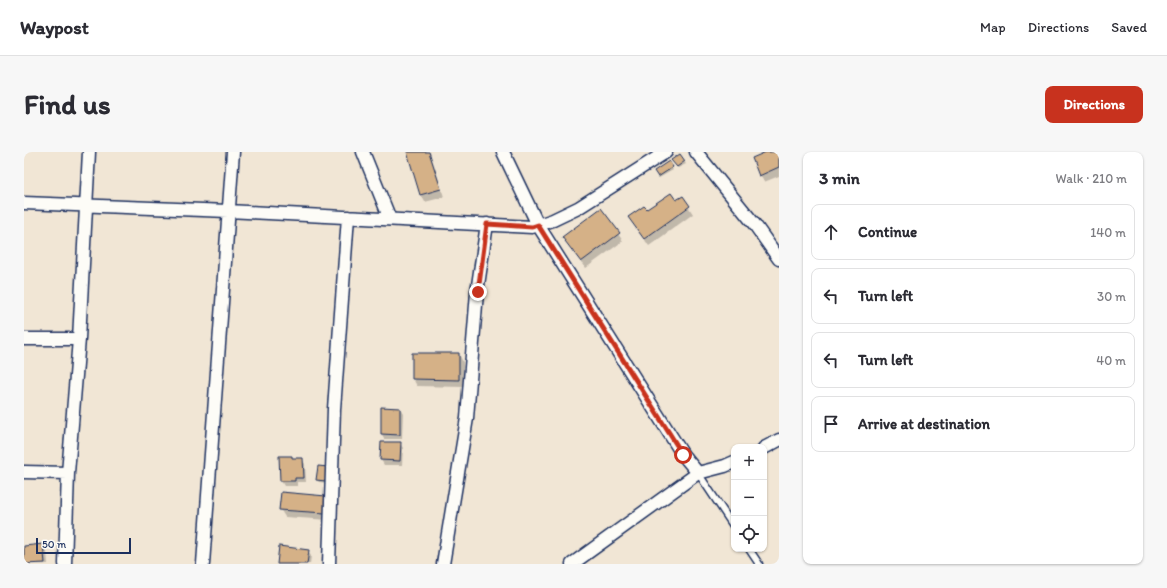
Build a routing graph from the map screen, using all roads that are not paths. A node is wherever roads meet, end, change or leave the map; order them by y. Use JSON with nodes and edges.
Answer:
{"nodes":[{"id":1,"x":89,"y":152,"type":"edge"},
{"id":2,"x":233,"y":152,"type":"edge"},
{"id":3,"x":363,"y":152,"type":"edge"},
{"id":4,"x":503,"y":152,"type":"edge"},
{"id":5,"x":666,"y":152,"type":"edge"},
{"id":6,"x":696,"y":152,"type":"edge"},
{"id":7,"x":24,"y":203,"type":"edge"},
{"id":8,"x":87,"y":205,"type":"junction"},
{"id":9,"x":228,"y":211,"type":"junction"},
{"id":10,"x":348,"y":217,"type":"junction"},
{"id":11,"x":390,"y":219,"type":"junction"},
{"id":12,"x":487,"y":224,"type":"junction"},
{"id":13,"x":538,"y":225,"type":"junction"},
{"id":14,"x":779,"y":259,"type":"edge"},
{"id":15,"x":24,"y":339,"type":"edge"},
{"id":16,"x":79,"y":339,"type":"junction"},
{"id":17,"x":779,"y":440,"type":"edge"},
{"id":18,"x":767,"y":446,"type":"edge"},
{"id":19,"x":731,"y":463,"type":"edge"},
{"id":20,"x":24,"y":472,"type":"edge"},
{"id":21,"x":698,"y":473,"type":"junction"},
{"id":22,"x":68,"y":474,"type":"junction"},
{"id":23,"x":731,"y":522,"type":"edge"},
{"id":24,"x":751,"y":552,"type":"edge"},
{"id":25,"x":65,"y":564,"type":"edge"},
{"id":26,"x":204,"y":564,"type":"edge"},
{"id":27,"x":329,"y":564,"type":"edge"},
{"id":28,"x":443,"y":564,"type":"edge"},
{"id":29,"x":572,"y":564,"type":"edge"},
{"id":30,"x":759,"y":564,"type":"edge"}],
"edges":[{"from":1,"to":8,"type":"street"},
{"from":2,"to":9,"type":"street"},
{"from":3,"to":11,"type":"street"},
{"from":4,"to":13,"type":"street"},
{"from":5,"to":13,"type":"street"},
{"from":6,"to":14,"type":"street"},
{"from":7,"to":8,"type":"street"},
{"from":8,"to":9,"type":"street"},
{"from":8,"to":16,"type":"street"},
{"from":9,"to":10,"type":"street"},
{"from":9,"to":26,"type":"street"},
{"from":10,"to":11,"type":"street"},
{"from":10,"to":27,"type":"street"},
{"from":11,"to":12,"type":"street"},
{"from":12,"to":13,"type":"street"},
{"from":12,"to":28,"type":"street"},
{"from":13,"to":21,"type":"street"},
{"from":15,"to":16,"type":"street"},
{"from":16,"to":22,"type":"street"},
{"from":17,"to":18,"type":"street"},
{"from":19,"to":21,"type":"street"},
{"from":20,"to":22,"type":"street"},
{"from":21,"to":23,"type":"lane"},
{"from":21,"to":29,"type":"street"},
{"from":22,"to":25,"type":"street"},
{"from":24,"to":30,"type":"lane"}]}
